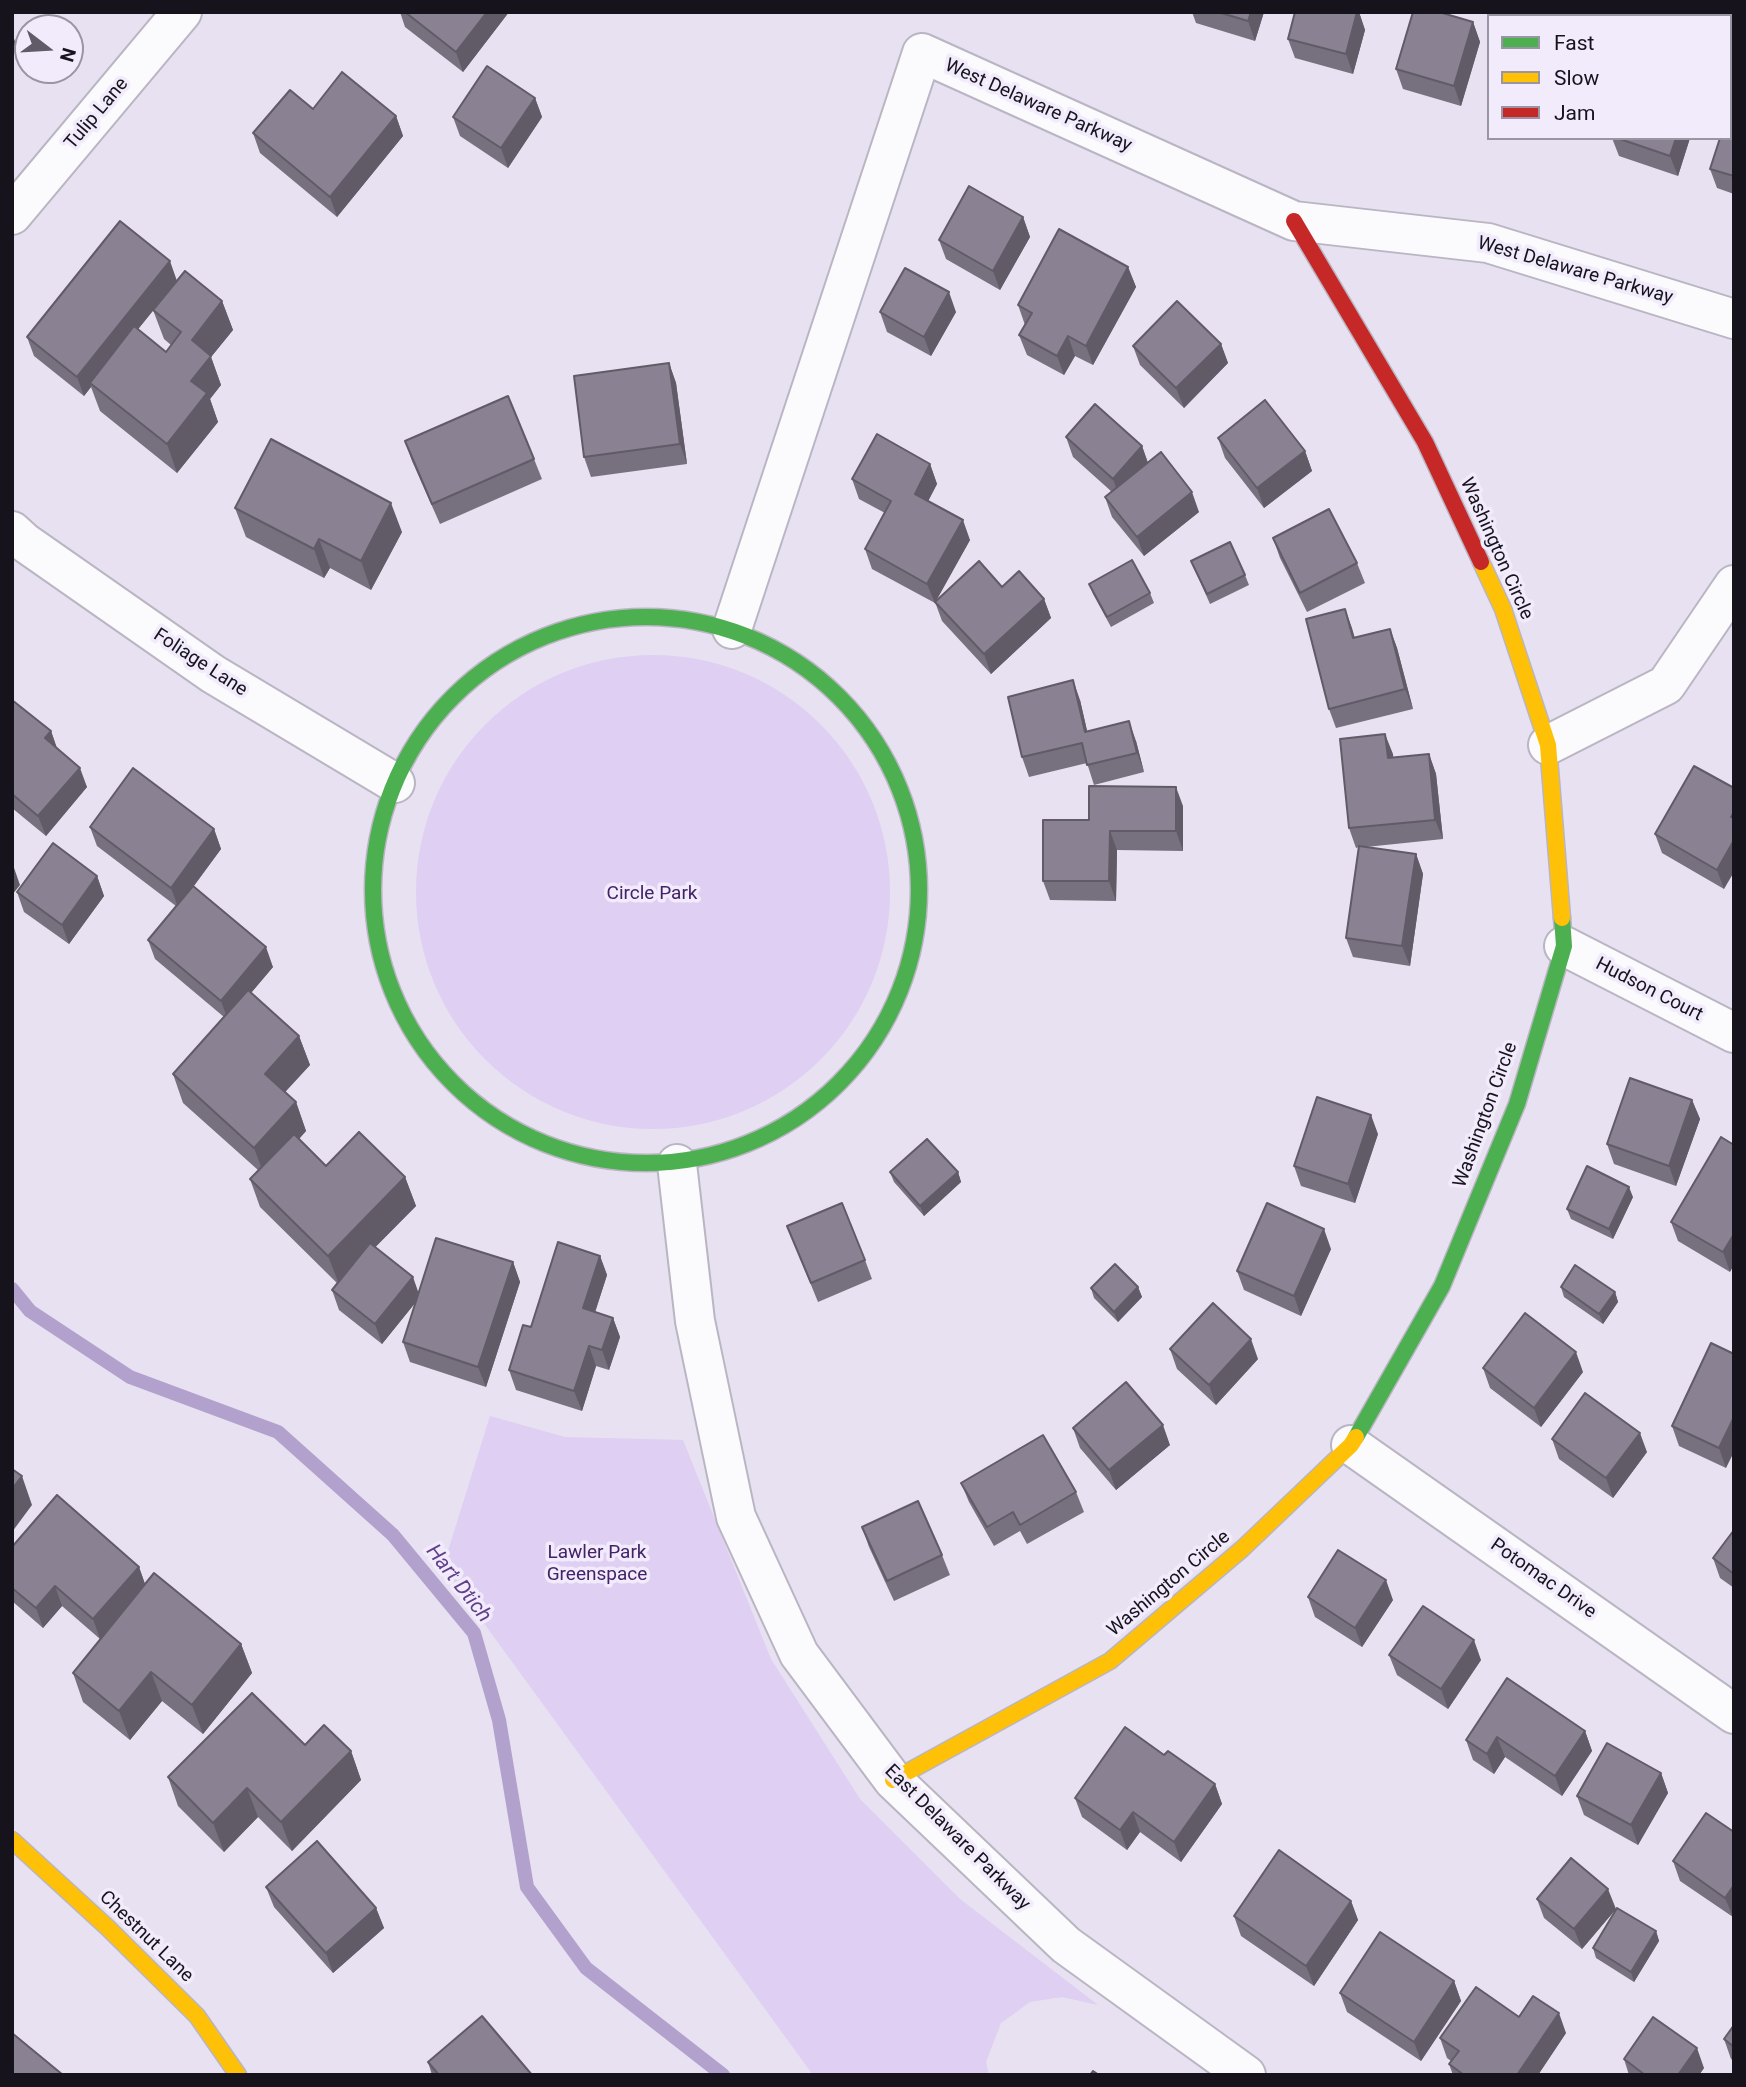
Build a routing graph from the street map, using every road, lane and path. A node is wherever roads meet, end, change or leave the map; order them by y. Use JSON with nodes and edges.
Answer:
{"nodes":[{"id":1,"x":182,"y":12,"type":"edge"},
{"id":2,"x":12,"y":215,"type":"edge"},
{"id":3,"x":1294,"y":221,"type":"junction"},
{"id":4,"x":1734,"y":319,"type":"edge"},
{"id":5,"x":12,"y":531,"type":"edge"},
{"id":6,"x":1734,"y":585,"type":"edge"},
{"id":7,"x":732,"y":629,"type":"junction"},
{"id":8,"x":1548,"y":745,"type":"junction"},
{"id":9,"x":395,"y":783,"type":"junction"},
{"id":10,"x":1564,"y":946,"type":"junction"},
{"id":11,"x":1734,"y":1033,"type":"edge"},
{"id":12,"x":677,"y":1164,"type":"junction"},
{"id":13,"x":1351,"y":1445,"type":"junction"},
{"id":14,"x":1734,"y":1714,"type":"edge"},
{"id":15,"x":893,"y":1780,"type":"junction"},
{"id":16,"x":12,"y":1840,"type":"edge"},
{"id":17,"x":238,"y":2075,"type":"edge"},
{"id":18,"x":1245,"y":2075,"type":"edge"}],
"edges":[{"from":1,"to":2,"type":"street","name":"Tulip Lane"},
{"from":3,"to":4,"type":"street","name":"West Delaware Parkway"},
{"from":3,"to":7,"type":"street","name":"West Delaware Parkway"},
{"from":3,"to":8,"type":"street","name":"Washington Circle"},
{"from":5,"to":9,"type":"street","name":"Foliage Lane"},
{"from":6,"to":8,"type":"street"},
{"from":7,"to":9,"type":"street"},
{"from":7,"to":12,"type":"street"},
{"from":8,"to":10,"type":"street","name":"Washington Circle"},
{"from":9,"to":12,"type":"street"},
{"from":10,"to":11,"type":"street","name":"Hudson Court"},
{"from":10,"to":13,"type":"street","name":"Washington Circle"},
{"from":12,"to":15,"type":"street","name":"East Delaware Parkway"},
{"from":13,"to":14,"type":"street","name":"Potomac Drive"},
{"from":13,"to":15,"type":"street","name":"Washington Circle"},
{"from":15,"to":18,"type":"street","name":"East Delaware Parkway"},
{"from":16,"to":17,"type":"street","name":"Chestnut Lane"}]}
